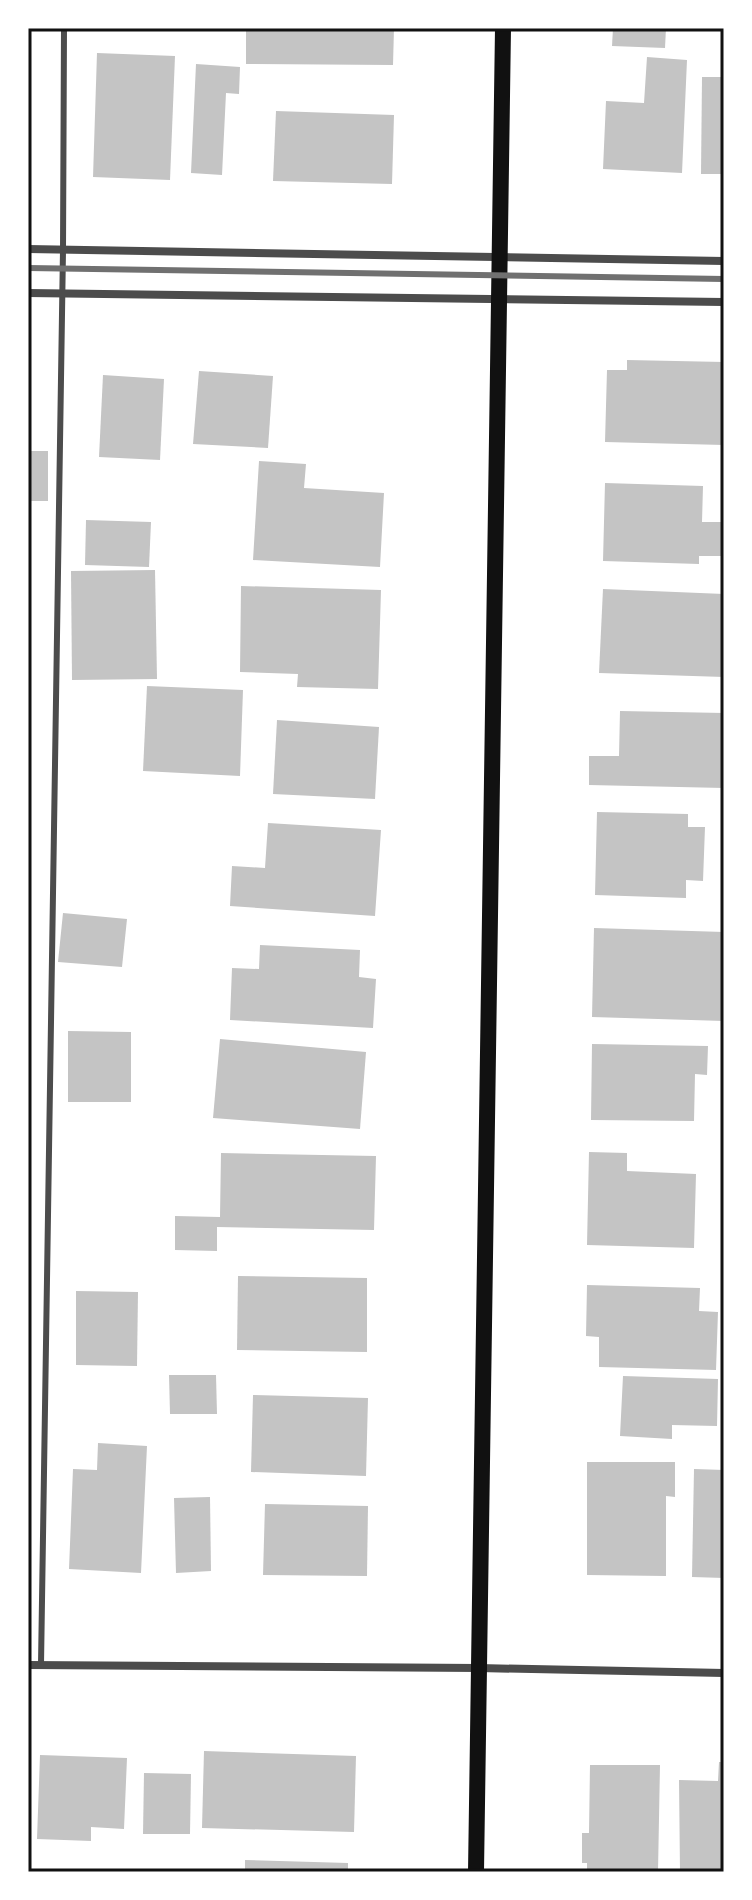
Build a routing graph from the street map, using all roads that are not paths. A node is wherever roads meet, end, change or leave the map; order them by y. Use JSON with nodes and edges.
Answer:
{"nodes":[{"id":1,"x":64,"y":28,"type":"edge"},
{"id":2,"x":503,"y":28,"type":"edge"},
{"id":3,"x":28,"y":249,"type":"edge"},
{"id":4,"x":63,"y":250,"type":"junction"},
{"id":5,"x":500,"y":257,"type":"junction"},
{"id":6,"x":724,"y":261,"type":"edge"},
{"id":7,"x":28,"y":293,"type":"edge"},
{"id":8,"x":62,"y":294,"type":"junction"},
{"id":9,"x":499,"y":299,"type":"junction"},
{"id":10,"x":724,"y":302,"type":"edge"},
{"id":11,"x":28,"y":1665,"type":"edge"},
{"id":12,"x":41,"y":1665,"type":"junction"},
{"id":13,"x":479,"y":1668,"type":"junction"},
{"id":14,"x":724,"y":1673,"type":"edge"},
{"id":15,"x":476,"y":1872,"type":"edge"}],
"edges":[{"from":1,"to":4,"type":"lane"},
{"from":2,"to":5,"type":"main road"},
{"from":3,"to":4,"type":"street"},
{"from":4,"to":5,"type":"street"},
{"from":4,"to":8,"type":"lane"},
{"from":5,"to":6,"type":"street"},
{"from":5,"to":9,"type":"main road"},
{"from":7,"to":8,"type":"street"},
{"from":8,"to":9,"type":"street"},
{"from":8,"to":12,"type":"lane"},
{"from":9,"to":10,"type":"street"},
{"from":9,"to":13,"type":"main road"},
{"from":11,"to":12,"type":"street"},
{"from":12,"to":13,"type":"street"},
{"from":13,"to":14,"type":"street"},
{"from":13,"to":15,"type":"main road"}]}
